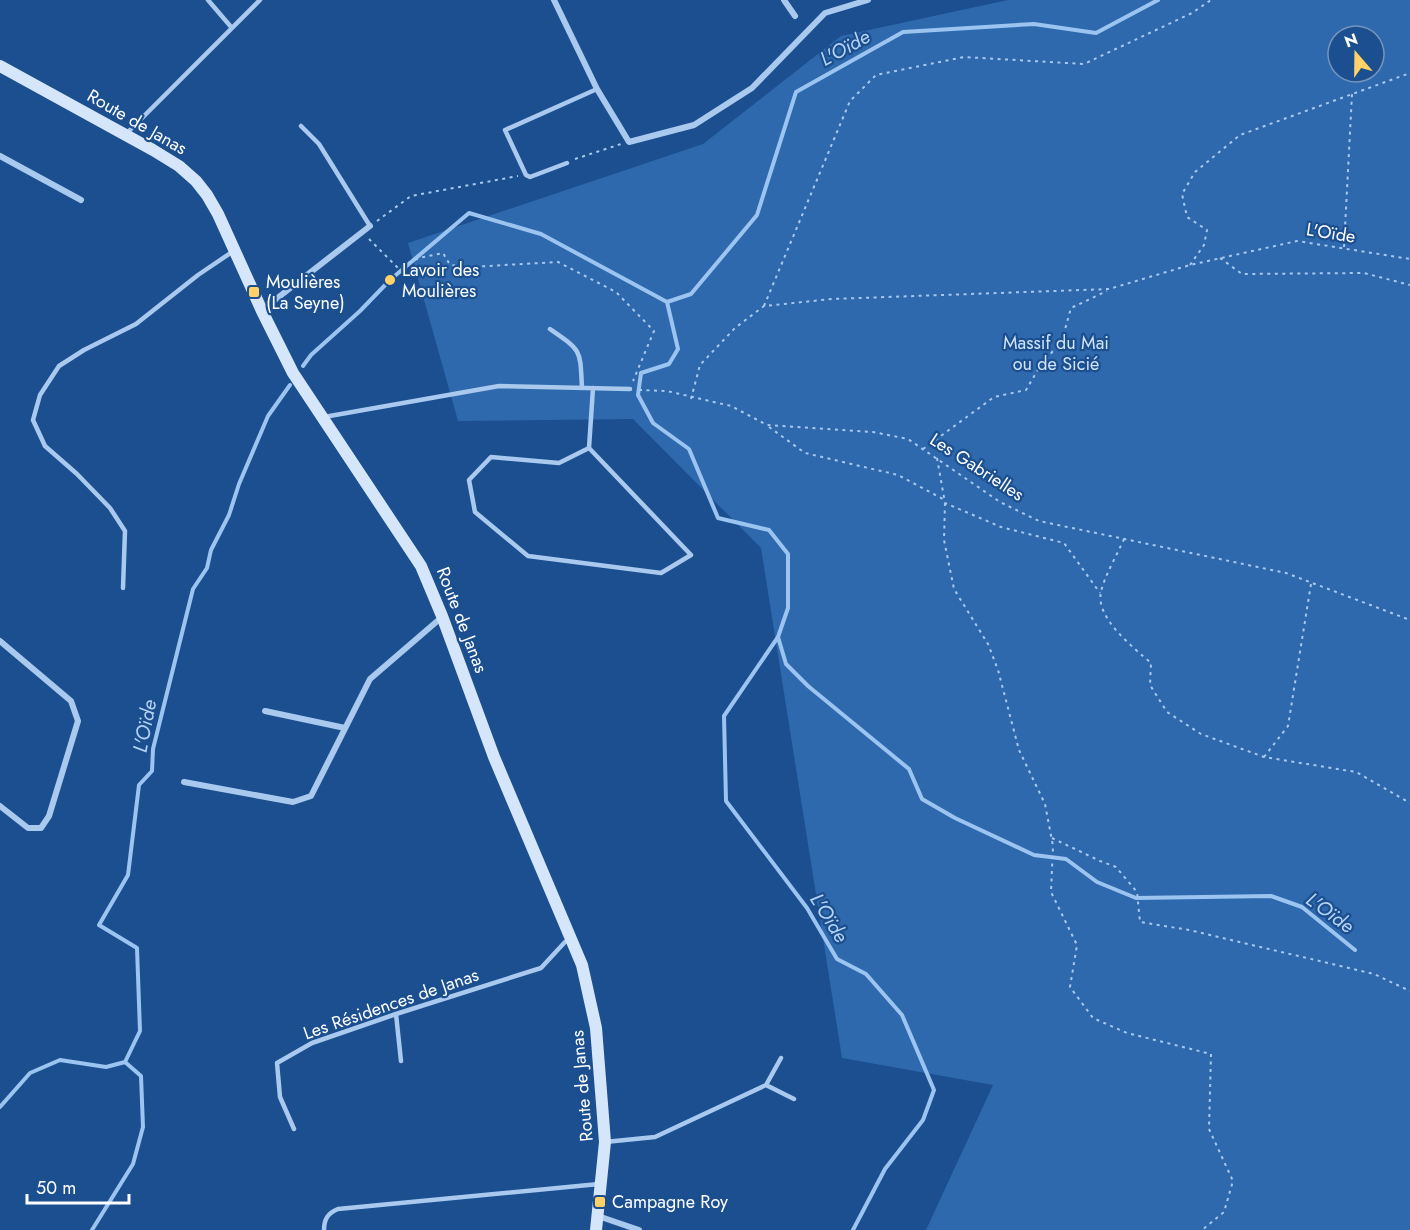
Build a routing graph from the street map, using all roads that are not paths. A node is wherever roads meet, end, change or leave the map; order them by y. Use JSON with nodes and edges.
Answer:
{"nodes":[{"id":1,"x":208,"y":0,"type":"edge"},
{"id":2,"x":260,"y":0,"type":"edge"},
{"id":3,"x":554,"y":0,"type":"edge"},
{"id":4,"x":784,"y":0,"type":"edge"},
{"id":5,"x":868,"y":0,"type":"edge"},
{"id":6,"x":795,"y":16,"type":"dead end"},
{"id":7,"x":232,"y":28,"type":"junction"},
{"id":8,"x":0,"y":66,"type":"edge"},
{"id":9,"x":597,"y":89,"type":"junction"},
{"id":10,"x":301,"y":126,"type":"dead end"},
{"id":11,"x":125,"y":135,"type":"junction"},
{"id":12,"x":0,"y":156,"type":"edge"},
{"id":13,"x":567,"y":163,"type":"road end"},
{"id":14,"x":81,"y":200,"type":"dead end"},
{"id":15,"x":370,"y":226,"type":"joint"},
{"id":16,"x":235,"y":251,"type":"junction"},
{"id":17,"x":262,"y":311,"type":"junction"},
{"id":18,"x":550,"y":329,"type":"dead end"},
{"id":19,"x":582,"y":388,"type":"junction"},
{"id":20,"x":593,"y":388,"type":"junction"},
{"id":21,"x":630,"y":389,"type":"road end"},
{"id":22,"x":321,"y":418,"type":"junction"},
{"id":23,"x":589,"y":448,"type":"junction"},
{"id":24,"x":123,"y":588,"type":"dead end"},
{"id":25,"x":442,"y":616,"type":"junction"},
{"id":26,"x":0,"y":641,"type":"edge"},
{"id":27,"x":265,"y":711,"type":"dead end"},
{"id":28,"x":345,"y":728,"type":"junction"},
{"id":29,"x":184,"y":782,"type":"dead end"},
{"id":30,"x":0,"y":806,"type":"edge"},
{"id":31,"x":572,"y":939,"type":"junction"},
{"id":32,"x":396,"y":1014,"type":"junction"},
{"id":33,"x":781,"y":1058,"type":"dead end"},
{"id":34,"x":401,"y":1061,"type":"dead end"},
{"id":35,"x":766,"y":1085,"type":"junction"},
{"id":36,"x":795,"y":1099,"type":"dead end"},
{"id":37,"x":294,"y":1129,"type":"dead end"},
{"id":38,"x":605,"y":1142,"type":"junction"},
{"id":39,"x":602,"y":1183,"type":"junction"},
{"id":40,"x":598,"y":1216,"type":"junction"},
{"id":41,"x":324,"y":1230,"type":"edge"},
{"id":42,"x":596,"y":1230,"type":"edge"},
{"id":43,"x":639,"y":1230,"type":"edge"}],
"edges":[{"from":1,"to":7,"type":"lane"},
{"from":2,"to":7,"type":"lane"},
{"from":3,"to":9,"type":"street"},
{"from":4,"to":6,"type":"street"},
{"from":5,"to":9,"type":"street"},
{"from":7,"to":11,"type":"lane"},
{"from":8,"to":11,"type":"street","name":"Route de Janas"},
{"from":9,"to":13,"type":"lane"},
{"from":10,"to":15,"type":"lane"},
{"from":11,"to":16,"type":"street","name":"Route de Janas"},
{"from":12,"to":14,"type":"street"},
{"from":15,"to":17,"type":"street"},
{"from":16,"to":17,"type":"street","name":"Route de Janas"},
{"from":16,"to":24,"type":"lane"},
{"from":17,"to":22,"type":"street","name":"Route de Janas"},
{"from":18,"to":19,"type":"lane"},
{"from":19,"to":20,"type":"lane"},
{"from":19,"to":22,"type":"lane"},
{"from":20,"to":21,"type":"lane"},
{"from":20,"to":23,"type":"lane"},
{"from":22,"to":25,"type":"street","name":"Route de Janas"},
{"from":23,"to":23,"type":"lane"},
{"from":25,"to":28,"type":"street"},
{"from":25,"to":31,"type":"street","name":"Route de Janas"},
{"from":26,"to":30,"type":"street"},
{"from":27,"to":28,"type":"street"},
{"from":28,"to":29,"type":"street"},
{"from":31,"to":32,"type":"lane","name":"Les Résidences de Janas"},
{"from":31,"to":38,"type":"street","name":"Route de Janas"},
{"from":32,"to":34,"type":"lane"},
{"from":32,"to":37,"type":"lane","name":"Les Résidences de Janas"},
{"from":33,"to":35,"type":"lane"},
{"from":35,"to":36,"type":"lane"},
{"from":35,"to":38,"type":"lane"},
{"from":38,"to":39,"type":"street","name":"Route de Janas"},
{"from":39,"to":40,"type":"street","name":"Route de Janas"},
{"from":39,"to":41,"type":"lane"},
{"from":40,"to":42,"type":"street","name":"Route de Janas"},
{"from":40,"to":43,"type":"street"}]}
